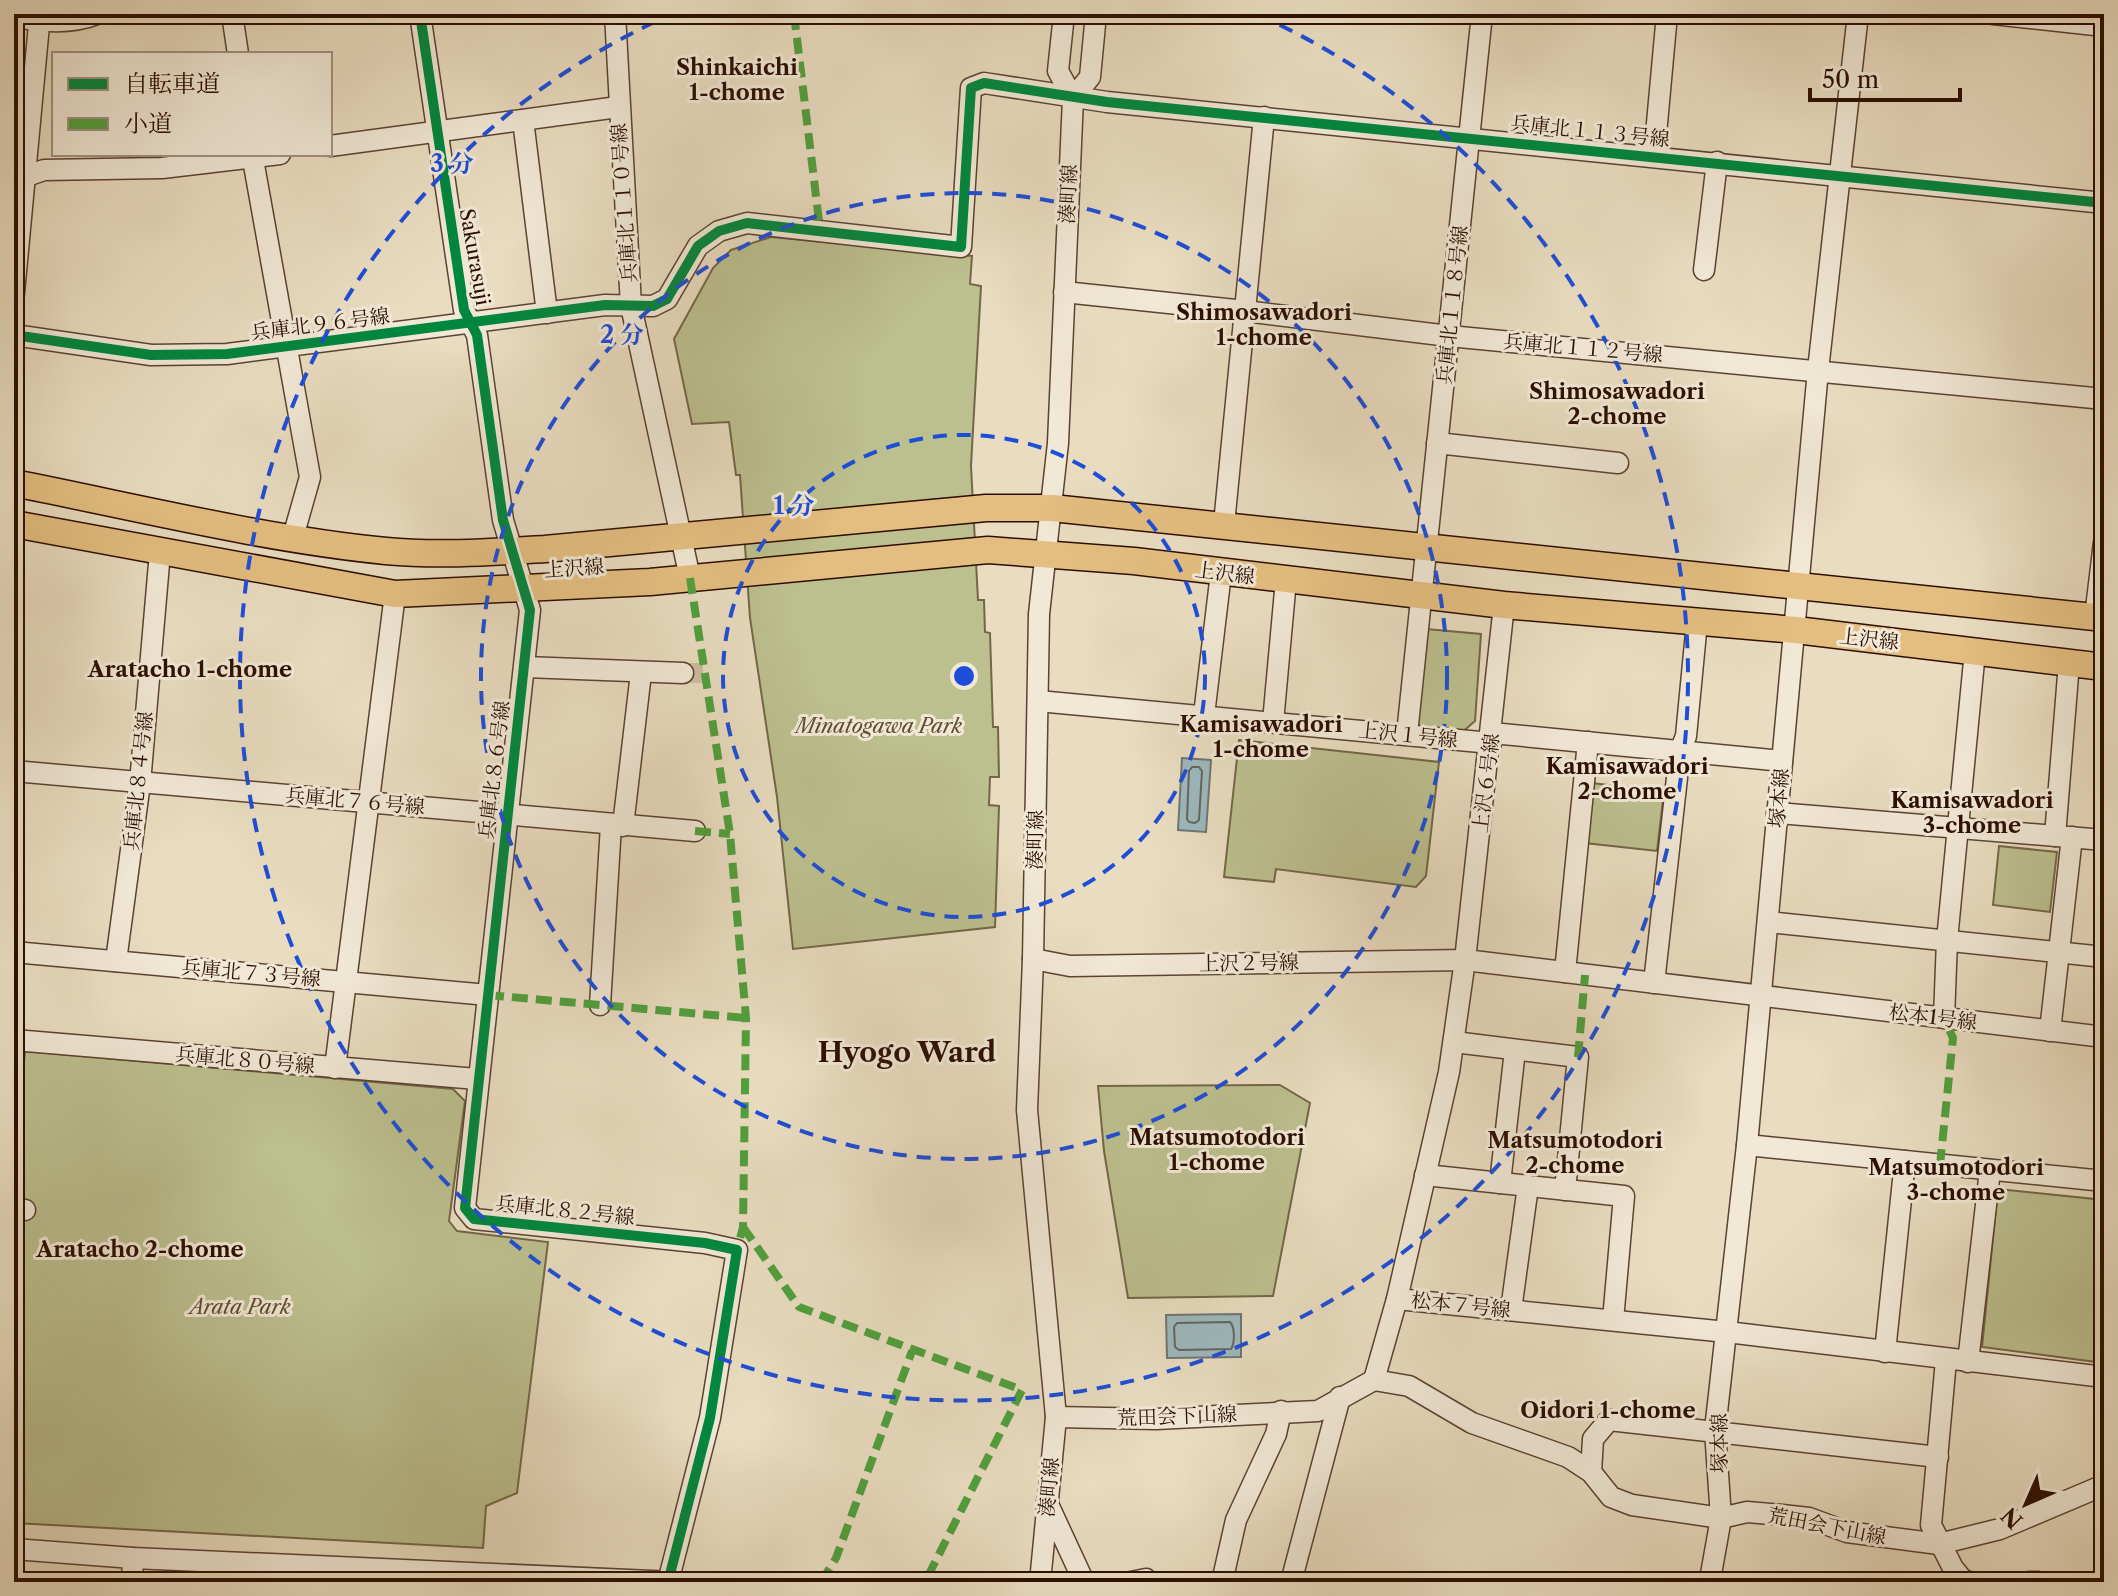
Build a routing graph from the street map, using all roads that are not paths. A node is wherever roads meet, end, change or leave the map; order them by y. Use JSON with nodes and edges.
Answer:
{"nodes":[{"id":1,"x":97,"y":14,"type":"edge"},
{"id":2,"x":232,"y":14,"type":"edge"},
{"id":3,"x":420,"y":14,"type":"edge"},
{"id":4,"x":615,"y":14,"type":"edge"},
{"id":5,"x":1064,"y":14,"type":"edge"},
{"id":6,"x":1096,"y":14,"type":"edge"},
{"id":7,"x":1482,"y":14,"type":"edge"},
{"id":8,"x":1667,"y":14,"type":"edge"},
{"id":9,"x":1858,"y":14,"type":"edge"},
{"id":10,"x":1993,"y":14,"type":"edge"},
{"id":11,"x":14,"y":17,"type":"edge"},
{"id":12,"x":40,"y":17,"type":"edge"},
{"id":13,"x":2104,"y":26,"type":"edge"},
{"id":14,"x":238,"y":52,"type":"edge"},
{"id":15,"x":24,"y":98,"type":"edge"},
{"id":16,"x":1073,"y":98,"type":"junction"},
{"id":17,"x":618,"y":107,"type":"junction"},
{"id":18,"x":1264,"y":117,"type":"junction"},
{"id":19,"x":523,"y":120,"type":"junction"},
{"id":20,"x":437,"y":130,"type":"junction"},
{"id":21,"x":1469,"y":137,"type":"junction"},
{"id":22,"x":332,"y":146,"type":"edge"},
{"id":23,"x":252,"y":156,"type":"edge"},
{"id":24,"x":1654,"y":156,"type":"junction"},
{"id":25,"x":1717,"y":162,"type":"junction"},
{"id":26,"x":1840,"y":175,"type":"junction"},
{"id":27,"x":20,"y":177,"type":"edge"},
{"id":28,"x":2104,"y":203,"type":"edge"},
{"id":29,"x":818,"y":230,"type":"joint"},
{"id":30,"x":1704,"y":270,"type":"dead end"},
{"id":31,"x":1064,"y":292,"type":"junction"},
{"id":32,"x":14,"y":293,"type":"edge"},
{"id":33,"x":631,"y":306,"type":"junction"},
{"id":34,"x":1245,"y":311,"type":"junction"},
{"id":35,"x":547,"y":313,"type":"junction"},
{"id":36,"x":470,"y":323,"type":"junction"},
{"id":37,"x":14,"y":335,"type":"edge"},
{"id":38,"x":1449,"y":336,"type":"junction"},
{"id":39,"x":286,"y":347,"type":"junction"},
{"id":40,"x":1818,"y":370,"type":"junction"},
{"id":41,"x":2104,"y":399,"type":"edge"},
{"id":42,"x":1437,"y":443,"type":"junction"},
{"id":43,"x":1618,"y":463,"type":"dead end"},
{"id":44,"x":14,"y":483,"type":"edge"},
{"id":45,"x":1052,"y":508,"type":"junction"},
{"id":46,"x":14,"y":524,"type":"edge"},
{"id":47,"x":1224,"y":524,"type":"junction"},
{"id":48,"x":681,"y":535,"type":"junction"},
{"id":49,"x":293,"y":537,"type":"junction"},
{"id":50,"x":2104,"y":542,"type":"edge"},
{"id":51,"x":1426,"y":548,"type":"junction"},
{"id":52,"x":513,"y":551,"type":"junction"},
{"id":53,"x":160,"y":552,"type":"junction"},
{"id":54,"x":1045,"y":554,"type":"junction"},
{"id":55,"x":1221,"y":573,"type":"junction"},
{"id":56,"x":690,"y":578,"type":"junction"},
{"id":57,"x":1286,"y":580,"type":"junction"},
{"id":58,"x":1799,"y":587,"type":"junction"},
{"id":59,"x":524,"y":589,"type":"junction"},
{"id":60,"x":395,"y":594,"type":"junction"},
{"id":61,"x":1421,"y":595,"type":"junction"},
{"id":62,"x":1504,"y":605,"type":"junction"},
{"id":63,"x":2100,"y":618,"type":"edge"},
{"id":64,"x":1697,"y":622,"type":"junction"},
{"id":65,"x":1796,"y":630,"type":"junction"},
{"id":66,"x":1975,"y":651,"type":"junction"},
{"id":67,"x":2069,"y":663,"type":"junction"},
{"id":68,"x":525,"y":667,"type":"junction"},
{"id":69,"x":2104,"y":667,"type":"edge"},
{"id":70,"x":641,"y":673,"type":"junction"},
{"id":71,"x":683,"y":673,"type":"tunnel mouth"},
{"id":72,"x":1038,"y":701,"type":"junction"},
{"id":73,"x":1204,"y":715,"type":"junction"},
{"id":74,"x":1273,"y":722,"type":"junction"},
{"id":75,"x":1407,"y":734,"type":"junction"},
{"id":76,"x":1491,"y":738,"type":"junction"},
{"id":77,"x":1588,"y":742,"type":"junction"},
{"id":78,"x":1680,"y":751,"type":"junction"},
{"id":79,"x":1782,"y":761,"type":"junction"},
{"id":80,"x":14,"y":771,"type":"edge"},
{"id":81,"x":140,"y":783,"type":"junction"},
{"id":82,"x":370,"y":802,"type":"junction"},
{"id":83,"x":506,"y":813,"type":"junction"},
{"id":84,"x":1777,"y":813,"type":"junction"},
{"id":85,"x":617,"y":825,"type":"junction"},
{"id":86,"x":1958,"y":828,"type":"junction"},
{"id":87,"x":695,"y":831,"type":"dead end"},
{"id":88,"x":2064,"y":837,"type":"junction"},
{"id":89,"x":2104,"y":840,"type":"edge"},
{"id":90,"x":1768,"y":922,"type":"junction"},
{"id":91,"x":1947,"y":940,"type":"junction"},
{"id":92,"x":14,"y":952,"type":"edge"},
{"id":93,"x":2060,"y":952,"type":"junction"},
{"id":94,"x":2104,"y":957,"type":"edge"},
{"id":95,"x":1033,"y":959,"type":"junction"},
{"id":96,"x":1465,"y":960,"type":"junction"},
{"id":97,"x":116,"y":961,"type":"junction"},
{"id":98,"x":1565,"y":972,"type":"junction"},
{"id":99,"x":347,"y":982,"type":"junction"},
{"id":100,"x":1654,"y":983,"type":"junction"},
{"id":101,"x":488,"y":995,"type":"junction"},
{"id":102,"x":1761,"y":996,"type":"junction"},
{"id":103,"x":600,"y":1005,"type":"dead end"},
{"id":104,"x":1944,"y":1018,"type":"junction"},
{"id":105,"x":2050,"y":1031,"type":"junction"},
{"id":106,"x":2104,"y":1037,"type":"edge"},
{"id":107,"x":14,"y":1040,"type":"edge"},
{"id":108,"x":1454,"y":1042,"type":"junction"},
{"id":109,"x":1515,"y":1050,"type":"junction"},
{"id":110,"x":335,"y":1068,"type":"junction"},
{"id":111,"x":477,"y":1079,"type":"junction"},
{"id":112,"x":1747,"y":1145,"type":"junction"},
{"id":113,"x":1905,"y":1161,"type":"junction"},
{"id":114,"x":1990,"y":1170,"type":"junction"},
{"id":115,"x":1425,"y":1175,"type":"junction"},
{"id":116,"x":2104,"y":1181,"type":"edge"},
{"id":117,"x":1500,"y":1183,"type":"junction"},
{"id":118,"x":1528,"y":1186,"type":"junction"},
{"id":119,"x":1565,"y":1190,"type":"junction"},
{"id":120,"x":1397,"y":1299,"type":"junction"},
{"id":121,"x":1511,"y":1310,"type":"junction"},
{"id":122,"x":1613,"y":1320,"type":"junction"},
{"id":123,"x":1727,"y":1332,"type":"junction"},
{"id":124,"x":1885,"y":1352,"type":"junction"},
{"id":125,"x":1946,"y":1360,"type":"junction"},
{"id":126,"x":1968,"y":1362,"type":"junction"},
{"id":127,"x":2104,"y":1377,"type":"edge"},
{"id":128,"x":1374,"y":1380,"type":"junction"},
{"id":129,"x":1340,"y":1397,"type":"junction"},
{"id":130,"x":1281,"y":1411,"type":"junction"},
{"id":131,"x":1056,"y":1417,"type":"junction"},
{"id":132,"x":1715,"y":1430,"type":"junction"},
{"id":133,"x":1938,"y":1457,"type":"junction"},
{"id":134,"x":1591,"y":1472,"type":"junction"},
{"id":135,"x":2104,"y":1485,"type":"edge"},
{"id":136,"x":1047,"y":1502,"type":"junction"},
{"id":137,"x":1721,"y":1518,"type":"junction"},
{"id":138,"x":1939,"y":1544,"type":"junction"},
{"id":139,"x":14,"y":1549,"type":"edge"},
{"id":140,"x":133,"y":1558,"type":"junction"},
{"id":141,"x":311,"y":1574,"type":"edge"},
{"id":142,"x":427,"y":1576,"type":"edge"},
{"id":143,"x":670,"y":1581,"type":"edge"},
{"id":144,"x":132,"y":1582,"type":"edge"},
{"id":145,"x":1040,"y":1582,"type":"edge"},
{"id":146,"x":1084,"y":1582,"type":"edge"},
{"id":147,"x":1131,"y":1582,"type":"edge"},
{"id":148,"x":1148,"y":1582,"type":"edge"},
{"id":149,"x":1222,"y":1582,"type":"edge"},
{"id":150,"x":1291,"y":1582,"type":"edge"},
{"id":151,"x":1712,"y":1582,"type":"edge"},
{"id":152,"x":1969,"y":1582,"type":"edge"},
{"id":153,"x":2029,"y":1582,"type":"edge"},
{"id":154,"x":2038,"y":1582,"type":"edge"}],
"edges":[{"from":1,"to":12,"type":"street"},
{"from":2,"to":14,"type":"street"},
{"from":3,"to":20,"type":"street","name":"Sakurasuji"},
{"from":4,"to":17,"type":"street","name":"兵庫北１１０号線"},
{"from":5,"to":16,"type":"street","name":"湊町線"},
{"from":6,"to":16,"type":"street","name":"湊町線"},
{"from":7,"to":21,"type":"street","name":"兵庫北１１８号線"},
{"from":8,"to":24,"type":"street"},
{"from":9,"to":26,"type":"street","name":"塚本線"},
{"from":10,"to":13,"type":"street"},
{"from":11,"to":12,"type":"street"},
{"from":12,"to":15,"type":"street"},
{"from":15,"to":27,"type":"street"},
{"from":16,"to":18,"type":"street","name":"兵庫北１１３号線"},
{"from":16,"to":29,"type":"street","name":"兵庫北１１３号線"},
{"from":16,"to":31,"type":"street","name":"湊町線"},
{"from":17,"to":19,"type":"street"},
{"from":17,"to":33,"type":"street","name":"兵庫北１１０号線"},
{"from":18,"to":21,"type":"street","name":"兵庫北１１３号線"},
{"from":18,"to":34,"type":"street"},
{"from":19,"to":20,"type":"street"},
{"from":19,"to":35,"type":"street"},
{"from":20,"to":22,"type":"street"},
{"from":20,"to":36,"type":"street","name":"Sakurasuji"},
{"from":21,"to":24,"type":"street","name":"兵庫北１１３号線"},
{"from":21,"to":38,"type":"street","name":"兵庫北１１８号線"},
{"from":23,"to":27,"type":"street"},
{"from":23,"to":39,"type":"street"},
{"from":24,"to":25,"type":"street","name":"兵庫北１１３号線"},
{"from":25,"to":26,"type":"street","name":"兵庫北１１３号線"},
{"from":25,"to":30,"type":"street"},
{"from":26,"to":28,"type":"street","name":"兵庫北１１３号線"},
{"from":26,"to":40,"type":"street","name":"塚本線"},
{"from":27,"to":32,"type":"street"},
{"from":29,"to":33,"type":"street","name":"兵庫北９６号線"},
{"from":31,"to":34,"type":"street","name":"兵庫北１１２号線"},
{"from":31,"to":45,"type":"street","name":"湊町線"},
{"from":33,"to":35,"type":"street","name":"兵庫北９６号線"},
{"from":33,"to":48,"type":"street","name":"兵庫北１１０号線"},
{"from":34,"to":38,"type":"street","name":"兵庫北１１２号線"},
{"from":34,"to":47,"type":"street"},
{"from":35,"to":36,"type":"street","name":"兵庫北９６号線"},
{"from":36,"to":39,"type":"street","name":"兵庫北９６号線"},
{"from":36,"to":52,"type":"street","name":"Sakurasuji"},
{"from":37,"to":39,"type":"street","name":"兵庫北９６号線"},
{"from":38,"to":40,"type":"street","name":"兵庫北１１２号線"},
{"from":38,"to":42,"type":"street","name":"兵庫北１１８号線"},
{"from":39,"to":49,"type":"street"},
{"from":40,"to":41,"type":"street","name":"兵庫北１１２号線"},
{"from":40,"to":58,"type":"street","name":"塚本線"},
{"from":42,"to":43,"type":"street"},
{"from":42,"to":51,"type":"street","name":"兵庫北１１８号線"},
{"from":44,"to":49,"type":"main road","name":"上沢線"},
{"from":45,"to":47,"type":"main road","name":"上沢線"},
{"from":45,"to":48,"type":"main road","name":"上沢線"},
{"from":45,"to":54,"type":"street","name":"湊町線"},
{"from":46,"to":53,"type":"main road","name":"上沢線"},
{"from":47,"to":51,"type":"main road","name":"上沢線"},
{"from":48,"to":52,"type":"main road","name":"上沢線"},
{"from":48,"to":56,"type":"street","name":"兵庫北１１０号線"},
{"from":49,"to":52,"type":"main road","name":"上沢線"},
{"from":50,"to":63,"type":"street"},
{"from":51,"to":58,"type":"main road","name":"上沢線"},
{"from":51,"to":61,"type":"street","name":"兵庫北１１８号線"},
{"from":52,"to":59,"type":"street","name":"兵庫北８６号線"},
{"from":53,"to":60,"type":"main road","name":"上沢線"},
{"from":53,"to":81,"type":"street","name":"兵庫北８４号線"},
{"from":54,"to":55,"type":"main road","name":"上沢線"},
{"from":54,"to":56,"type":"main road","name":"上沢線"},
{"from":54,"to":72,"type":"street","name":"湊町線"},
{"from":55,"to":57,"type":"main road","name":"上沢線"},
{"from":55,"to":73,"type":"street"},
{"from":56,"to":59,"type":"main road","name":"上沢線"},
{"from":57,"to":61,"type":"main road","name":"上沢線"},
{"from":57,"to":74,"type":"street"},
{"from":58,"to":63,"type":"main road","name":"上沢線"},
{"from":58,"to":65,"type":"street","name":"塚本線"},
{"from":59,"to":60,"type":"main road","name":"上沢線"},
{"from":59,"to":68,"type":"street","name":"兵庫北８６号線"},
{"from":60,"to":82,"type":"street"},
{"from":61,"to":62,"type":"main road","name":"上沢線"},
{"from":61,"to":75,"type":"street","name":"兵庫北１１８号線"},
{"from":62,"to":64,"type":"main road","name":"上沢線"},
{"from":62,"to":76,"type":"street","name":"上沢６号線"},
{"from":64,"to":65,"type":"main road","name":"上沢線"},
{"from":64,"to":78,"type":"street"},
{"from":65,"to":66,"type":"main road","name":"上沢線"},
{"from":65,"to":79,"type":"street","name":"塚本線"},
{"from":66,"to":67,"type":"main road","name":"上沢線"},
{"from":66,"to":86,"type":"street"},
{"from":67,"to":69,"type":"main road","name":"上沢線"},
{"from":67,"to":88,"type":"street"},
{"from":68,"to":70,"type":"street"},
{"from":68,"to":83,"type":"street","name":"兵庫北８６号線"},
{"from":70,"to":71,"type":"street"},
{"from":70,"to":85,"type":"street"},
{"from":72,"to":73,"type":"street","name":"上沢１号線"},
{"from":72,"to":95,"type":"street","name":"湊町線"},
{"from":73,"to":74,"type":"street","name":"上沢１号線"},
{"from":74,"to":75,"type":"street","name":"上沢１号線"},
{"from":75,"to":76,"type":"street","name":"上沢１号線"},
{"from":76,"to":77,"type":"street","name":"上沢１号線"},
{"from":76,"to":96,"type":"street","name":"上沢６号線"},
{"from":77,"to":78,"type":"street","name":"上沢１号線"},
{"from":77,"to":98,"type":"street"},
{"from":78,"to":79,"type":"street","name":"上沢１号線"},
{"from":78,"to":100,"type":"street"},
{"from":79,"to":84,"type":"street","name":"塚本線"},
{"from":80,"to":81,"type":"street","name":"兵庫北７６号線"},
{"from":81,"to":82,"type":"street","name":"兵庫北７６号線"},
{"from":81,"to":97,"type":"street","name":"兵庫北８４号線"},
{"from":82,"to":83,"type":"street","name":"兵庫北７６号線"},
{"from":82,"to":99,"type":"street"},
{"from":83,"to":85,"type":"street","name":"兵庫北７６号線"},
{"from":83,"to":101,"type":"street","name":"兵庫北８６号線"},
{"from":84,"to":86,"type":"street"},
{"from":84,"to":90,"type":"street","name":"塚本線"},
{"from":85,"to":87,"type":"street","name":"兵庫北７６号線"},
{"from":85,"to":103,"type":"street"},
{"from":86,"to":88,"type":"street"},
{"from":86,"to":91,"type":"street"},
{"from":88,"to":89,"type":"street"},
{"from":88,"to":93,"type":"street"},
{"from":90,"to":91,"type":"street"},
{"from":90,"to":102,"type":"street","name":"塚本線"},
{"from":91,"to":93,"type":"street"},
{"from":91,"to":104,"type":"street"},
{"from":92,"to":97,"type":"street","name":"兵庫北７３号線"},
{"from":93,"to":94,"type":"street"},
{"from":93,"to":105,"type":"street"},
{"from":95,"to":96,"type":"street","name":"上沢２号線"},
{"from":95,"to":131,"type":"street","name":"湊町線"},
{"from":96,"to":98,"type":"street","name":"上沢２号線"},
{"from":96,"to":108,"type":"street","name":"松本７号線"},
{"from":97,"to":99,"type":"street","name":"兵庫北７３号線"},
{"from":98,"to":100,"type":"street","name":"上沢２号線"},
{"from":99,"to":101,"type":"street","name":"兵庫北７３号線"},
{"from":99,"to":110,"type":"street"},
{"from":100,"to":102,"type":"street","name":"松本1号線"},
{"from":101,"to":111,"type":"street","name":"兵庫北８２号線"},
{"from":102,"to":104,"type":"street","name":"松本1号線"},
{"from":102,"to":112,"type":"street","name":"塚本線"},
{"from":104,"to":105,"type":"street","name":"松本1号線"},
{"from":105,"to":106,"type":"street","name":"松本1号線"},
{"from":107,"to":110,"type":"street","name":"兵庫北８０号線"},
{"from":108,"to":109,"type":"street"},
{"from":108,"to":115,"type":"street","name":"松本７号線"},
{"from":109,"to":117,"type":"street"},
{"from":109,"to":119,"type":"street"},
{"from":110,"to":111,"type":"street","name":"兵庫北８０号線"},
{"from":111,"to":143,"type":"street","name":"兵庫北８２号線"},
{"from":112,"to":113,"type":"street"},
{"from":112,"to":123,"type":"street","name":"塚本線"},
{"from":113,"to":114,"type":"street"},
{"from":113,"to":124,"type":"street"},
{"from":114,"to":116,"type":"street"},
{"from":114,"to":126,"type":"street"},
{"from":115,"to":117,"type":"street"},
{"from":115,"to":120,"type":"street","name":"松本７号線"},
{"from":117,"to":118,"type":"street"},
{"from":118,"to":119,"type":"street"},
{"from":118,"to":121,"type":"street"},
{"from":119,"to":122,"type":"street"},
{"from":120,"to":121,"type":"street","name":"松本７号線"},
{"from":120,"to":128,"type":"street"},
{"from":121,"to":122,"type":"street","name":"松本７号線"},
{"from":122,"to":123,"type":"street","name":"松本７号線"},
{"from":123,"to":124,"type":"street","name":"松本７号線"},
{"from":123,"to":132,"type":"street","name":"塚本線"},
{"from":124,"to":125,"type":"street","name":"松本７号線"},
{"from":125,"to":126,"type":"street","name":"松本７号線"},
{"from":125,"to":133,"type":"street"},
{"from":126,"to":127,"type":"street","name":"松本７号線"},
{"from":128,"to":129,"type":"street","name":"荒田会下山線"},
{"from":128,"to":134,"type":"street","name":"荒田会下山線"},
{"from":129,"to":130,"type":"street","name":"荒田会下山線"},
{"from":129,"to":150,"type":"street"},
{"from":130,"to":131,"type":"street","name":"荒田会下山線"},
{"from":130,"to":149,"type":"street"},
{"from":131,"to":136,"type":"street","name":"湊町線"},
{"from":132,"to":133,"type":"street"},
{"from":132,"to":134,"type":"street"},
{"from":132,"to":137,"type":"street","name":"塚本線"},
{"from":133,"to":138,"type":"street"},
{"from":134,"to":137,"type":"street","name":"荒田会下山線"},
{"from":135,"to":138,"type":"street","name":"荒田会下山線"},
{"from":136,"to":145,"type":"street","name":"湊町線"},
{"from":136,"to":146,"type":"street"},
{"from":137,"to":138,"type":"street","name":"荒田会下山線"},
{"from":137,"to":151,"type":"street","name":"塚本線"},
{"from":138,"to":152,"type":"street"},
{"from":139,"to":140,"type":"street"},
{"from":140,"to":141,"type":"street"},
{"from":140,"to":144,"type":"street"},
{"from":141,"to":142,"type":"street"},
{"from":142,"to":143,"type":"street"},
{"from":147,"to":148,"type":"street"},
{"from":153,"to":154,"type":"street"}]}
